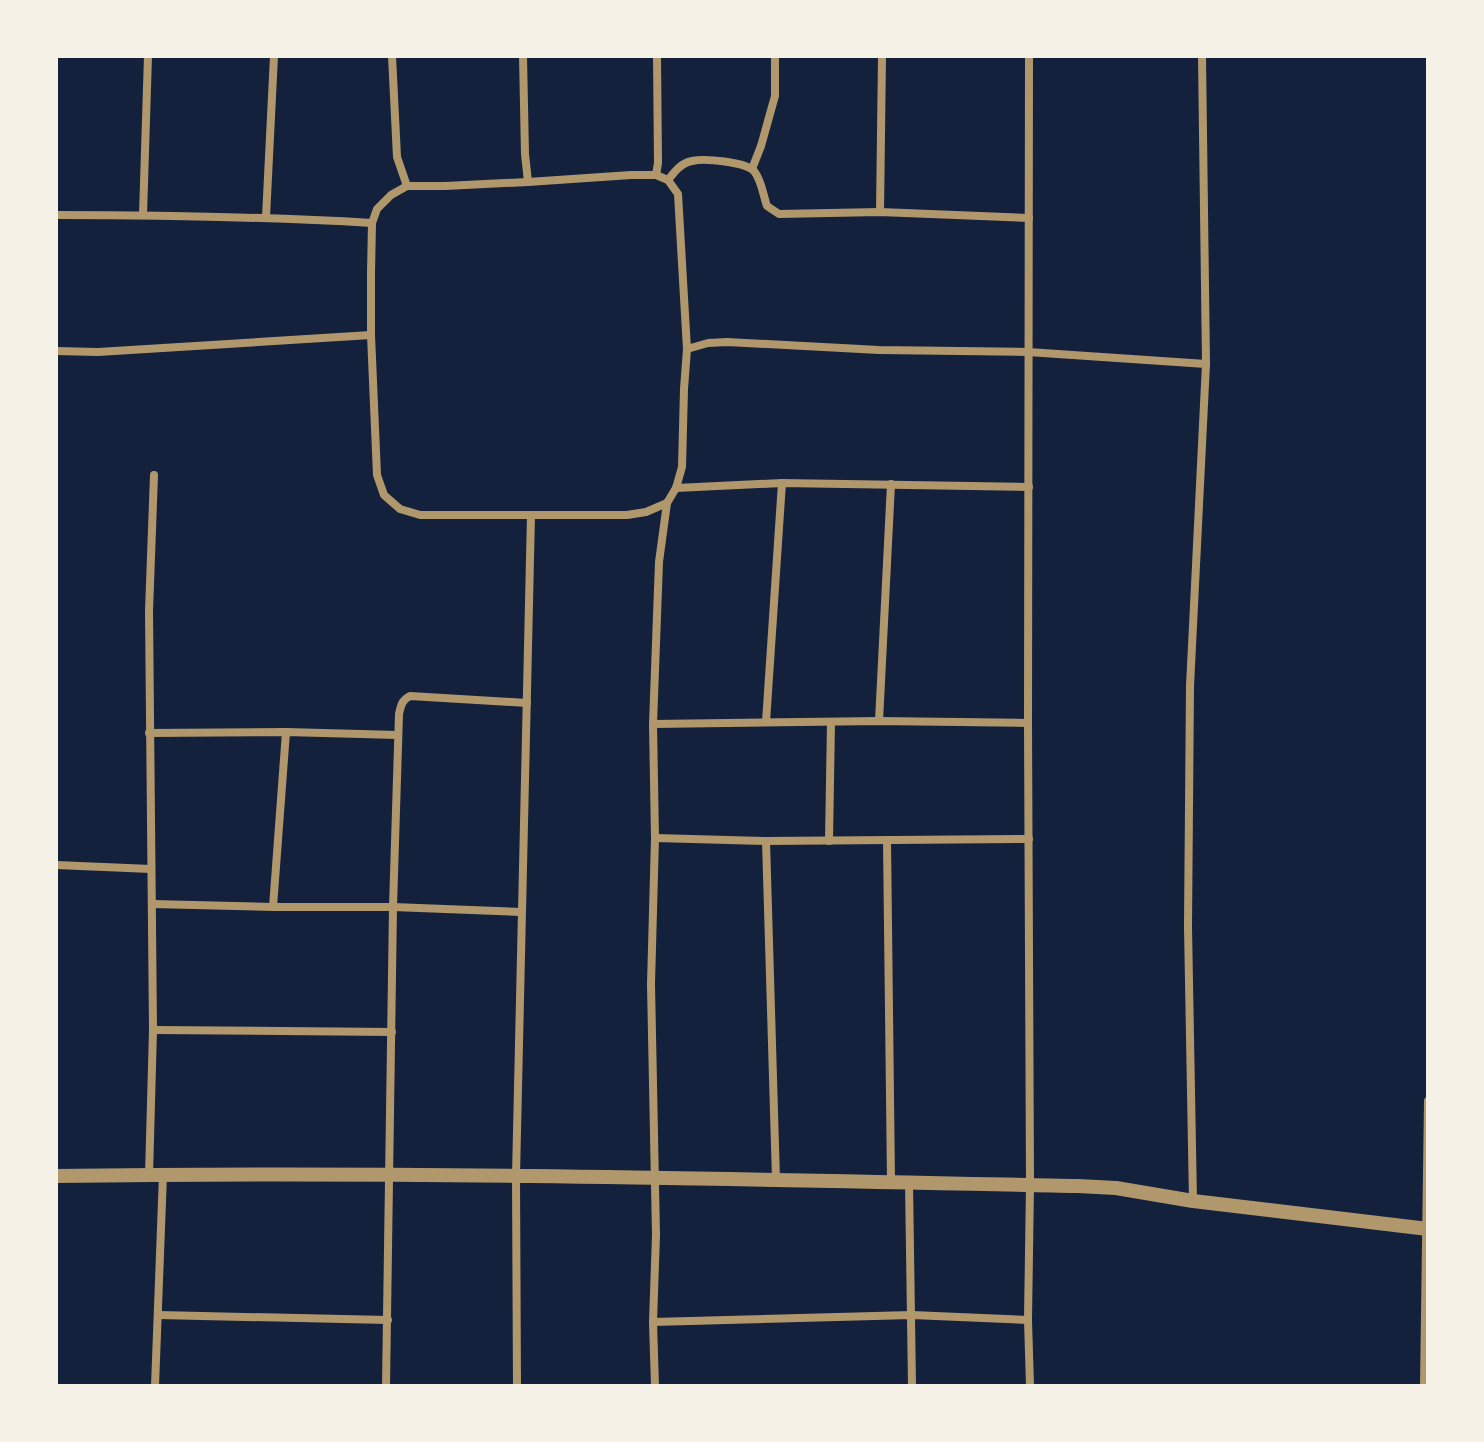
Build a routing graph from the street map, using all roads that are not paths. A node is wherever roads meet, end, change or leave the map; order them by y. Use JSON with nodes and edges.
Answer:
{"nodes":[{"id":1,"x":148,"y":56,"type":"edge"},
{"id":2,"x":274,"y":56,"type":"edge"},
{"id":3,"x":392,"y":56,"type":"edge"},
{"id":4,"x":523,"y":56,"type":"edge"},
{"id":5,"x":657,"y":56,"type":"edge"},
{"id":6,"x":775,"y":56,"type":"edge"},
{"id":7,"x":882,"y":56,"type":"edge"},
{"id":8,"x":1029,"y":56,"type":"edge"},
{"id":9,"x":1202,"y":56,"type":"edge"},
{"id":10,"x":752,"y":169,"type":"junction"},
{"id":11,"x":656,"y":175,"type":"junction"},
{"id":12,"x":668,"y":180,"type":"junction"},
{"id":13,"x":528,"y":182,"type":"junction"},
{"id":14,"x":407,"y":186,"type":"junction"},
{"id":15,"x":880,"y":212,"type":"junction"},
{"id":16,"x":56,"y":215,"type":"edge"},
{"id":17,"x":143,"y":215,"type":"junction"},
{"id":18,"x":266,"y":217,"type":"junction"},
{"id":19,"x":1029,"y":218,"type":"junction"},
{"id":20,"x":372,"y":223,"type":"junction"},
{"id":21,"x":371,"y":335,"type":"junction"},
{"id":22,"x":687,"y":349,"type":"junction"},
{"id":23,"x":56,"y":351,"type":"edge"},
{"id":24,"x":1028,"y":352,"type":"junction"},
{"id":25,"x":1206,"y":364,"type":"junction"},
{"id":26,"x":154,"y":475,"type":"dead end"},
{"id":27,"x":782,"y":483,"type":"junction"},
{"id":28,"x":891,"y":484,"type":"junction"},
{"id":29,"x":1029,"y":487,"type":"junction"},
{"id":30,"x":676,"y":488,"type":"junction"},
{"id":31,"x":667,"y":503,"type":"junction"},
{"id":32,"x":531,"y":515,"type":"junction"},
{"id":33,"x":527,"y":703,"type":"junction"},
{"id":34,"x":879,"y":721,"type":"junction"},
{"id":35,"x":766,"y":722,"type":"junction"},
{"id":36,"x":831,"y":722,"type":"junction"},
{"id":37,"x":1028,"y":723,"type":"junction"},
{"id":38,"x":653,"y":724,"type":"junction"},
{"id":39,"x":286,"y":732,"type":"junction"},
{"id":40,"x":149,"y":733,"type":"junction"},
{"id":41,"x":398,"y":735,"type":"junction"},
{"id":42,"x":655,"y":838,"type":"junction"},
{"id":43,"x":1029,"y":839,"type":"junction"},
{"id":44,"x":887,"y":840,"type":"junction"},
{"id":45,"x":766,"y":841,"type":"junction"},
{"id":46,"x":829,"y":841,"type":"junction"},
{"id":47,"x":56,"y":865,"type":"edge"},
{"id":48,"x":151,"y":869,"type":"junction"},
{"id":49,"x":152,"y":904,"type":"junction"},
{"id":50,"x":273,"y":907,"type":"junction"},
{"id":51,"x":393,"y":907,"type":"junction"},
{"id":52,"x":521,"y":912,"type":"junction"},
{"id":53,"x":153,"y":1030,"type":"junction"},
{"id":54,"x":392,"y":1032,"type":"junction"},
{"id":55,"x":1428,"y":1101,"type":"edge"},
{"id":56,"x":156,"y":1175,"type":"junction"},
{"id":57,"x":391,"y":1175,"type":"junction"},
{"id":58,"x":56,"y":1176,"type":"edge"},
{"id":59,"x":516,"y":1176,"type":"junction"},
{"id":60,"x":655,"y":1179,"type":"junction"},
{"id":61,"x":776,"y":1179,"type":"junction"},
{"id":62,"x":891,"y":1181,"type":"junction"},
{"id":63,"x":909,"y":1182,"type":"junction"},
{"id":64,"x":1030,"y":1185,"type":"junction"},
{"id":65,"x":1193,"y":1201,"type":"junction"},
{"id":66,"x":1427,"y":1229,"type":"edge"},
{"id":67,"x":158,"y":1315,"type":"junction"},
{"id":68,"x":912,"y":1315,"type":"junction"},
{"id":69,"x":388,"y":1320,"type":"junction"},
{"id":70,"x":1028,"y":1320,"type":"junction"},
{"id":71,"x":653,"y":1322,"type":"junction"},
{"id":72,"x":155,"y":1386,"type":"edge"},
{"id":73,"x":386,"y":1386,"type":"edge"},
{"id":74,"x":517,"y":1386,"type":"edge"},
{"id":75,"x":655,"y":1386,"type":"edge"},
{"id":76,"x":912,"y":1386,"type":"edge"},
{"id":77,"x":1030,"y":1386,"type":"edge"},
{"id":78,"x":1424,"y":1386,"type":"edge"}],
"edges":[{"from":1,"to":17,"type":"street"},
{"from":2,"to":18,"type":"street"},
{"from":3,"to":14,"type":"street"},
{"from":4,"to":13,"type":"street"},
{"from":5,"to":11,"type":"street"},
{"from":6,"to":10,"type":"street"},
{"from":7,"to":15,"type":"street"},
{"from":8,"to":19,"type":"street"},
{"from":9,"to":25,"type":"street"},
{"from":10,"to":12,"type":"street"},
{"from":10,"to":15,"type":"street"},
{"from":11,"to":12,"type":"street"},
{"from":11,"to":13,"type":"street"},
{"from":12,"to":22,"type":"street"},
{"from":13,"to":14,"type":"street"},
{"from":14,"to":20,"type":"street"},
{"from":15,"to":19,"type":"street"},
{"from":16,"to":17,"type":"street"},
{"from":17,"to":18,"type":"street"},
{"from":18,"to":20,"type":"street"},
{"from":19,"to":24,"type":"street"},
{"from":20,"to":21,"type":"street"},
{"from":21,"to":23,"type":"street"},
{"from":21,"to":32,"type":"street"},
{"from":22,"to":24,"type":"street"},
{"from":22,"to":30,"type":"street"},
{"from":24,"to":25,"type":"street"},
{"from":24,"to":29,"type":"street"},
{"from":25,"to":65,"type":"street"},
{"from":26,"to":40,"type":"street"},
{"from":27,"to":28,"type":"street"},
{"from":27,"to":30,"type":"street"},
{"from":27,"to":35,"type":"street"},
{"from":28,"to":29,"type":"street"},
{"from":28,"to":34,"type":"street"},
{"from":29,"to":37,"type":"street"},
{"from":30,"to":31,"type":"street"},
{"from":31,"to":32,"type":"street"},
{"from":31,"to":38,"type":"street"},
{"from":32,"to":33,"type":"street"},
{"from":33,"to":41,"type":"street"},
{"from":33,"to":52,"type":"street"},
{"from":34,"to":36,"type":"street"},
{"from":34,"to":37,"type":"street"},
{"from":35,"to":36,"type":"street"},
{"from":35,"to":38,"type":"street"},
{"from":36,"to":46,"type":"street"},
{"from":37,"to":43,"type":"street"},
{"from":38,"to":42,"type":"street"},
{"from":39,"to":40,"type":"street"},
{"from":39,"to":41,"type":"street"},
{"from":39,"to":50,"type":"street"},
{"from":40,"to":48,"type":"street"},
{"from":41,"to":51,"type":"street"},
{"from":42,"to":45,"type":"street"},
{"from":42,"to":60,"type":"street"},
{"from":43,"to":44,"type":"street"},
{"from":43,"to":64,"type":"street"},
{"from":44,"to":46,"type":"street"},
{"from":44,"to":62,"type":"street"},
{"from":45,"to":46,"type":"street"},
{"from":45,"to":61,"type":"street"},
{"from":47,"to":48,"type":"street"},
{"from":48,"to":49,"type":"street"},
{"from":49,"to":50,"type":"street"},
{"from":49,"to":53,"type":"street"},
{"from":50,"to":51,"type":"street"},
{"from":51,"to":52,"type":"street"},
{"from":51,"to":54,"type":"street"},
{"from":52,"to":59,"type":"street"},
{"from":53,"to":54,"type":"street"},
{"from":53,"to":56,"type":"street"},
{"from":54,"to":57,"type":"street"},
{"from":55,"to":66,"type":"street"},
{"from":56,"to":57,"type":"street"},
{"from":56,"to":58,"type":"street"},
{"from":56,"to":67,"type":"street"},
{"from":57,"to":59,"type":"street"},
{"from":57,"to":69,"type":"street"},
{"from":59,"to":60,"type":"street"},
{"from":59,"to":74,"type":"street"},
{"from":60,"to":61,"type":"street"},
{"from":60,"to":71,"type":"street"},
{"from":61,"to":62,"type":"street"},
{"from":62,"to":63,"type":"street"},
{"from":63,"to":64,"type":"street"},
{"from":63,"to":68,"type":"street"},
{"from":64,"to":65,"type":"street"},
{"from":64,"to":70,"type":"street"},
{"from":65,"to":66,"type":"street"},
{"from":66,"to":78,"type":"street"},
{"from":67,"to":69,"type":"street"},
{"from":67,"to":72,"type":"street"},
{"from":68,"to":70,"type":"street"},
{"from":68,"to":71,"type":"street"},
{"from":68,"to":76,"type":"street"},
{"from":69,"to":73,"type":"street"},
{"from":70,"to":77,"type":"street"},
{"from":71,"to":75,"type":"street"}]}
